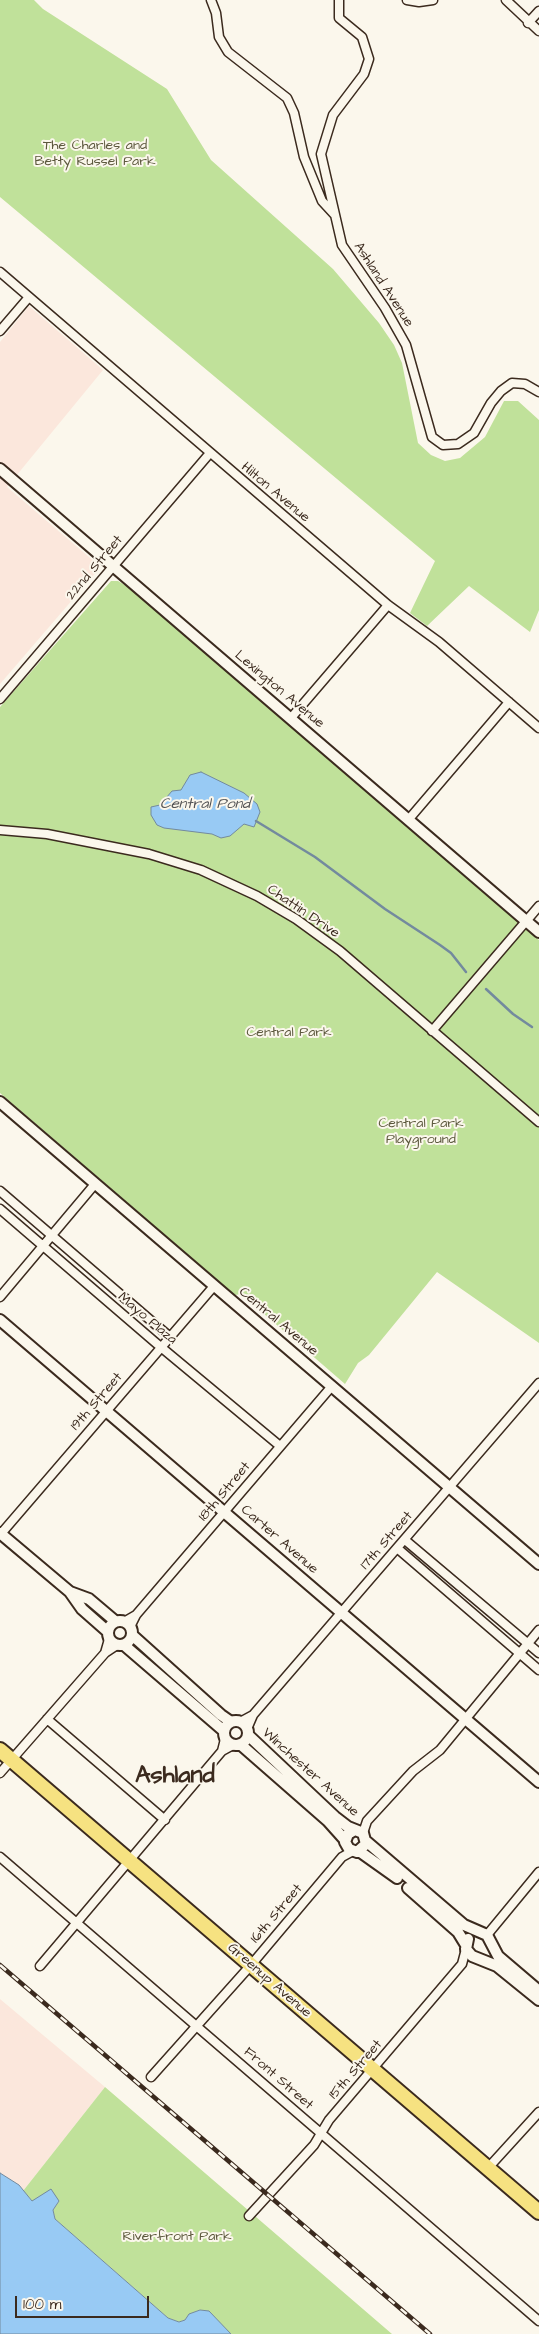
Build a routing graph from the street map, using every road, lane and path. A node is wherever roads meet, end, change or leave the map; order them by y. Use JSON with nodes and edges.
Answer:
{"nodes":[{"id":1,"x":212,"y":0,"type":"edge"},
{"id":2,"x":339,"y":0,"type":"edge"},
{"id":3,"x":407,"y":0,"type":"edge"},
{"id":4,"x":433,"y":0,"type":"edge"},
{"id":5,"x":506,"y":0,"type":"edge"},
{"id":6,"x":539,"y":10,"type":"edge"},
{"id":7,"x":528,"y":23,"type":"junction"},
{"id":8,"x":539,"y":31,"type":"edge"},
{"id":9,"x":336,"y":216,"type":"junction"},
{"id":10,"x":0,"y":272,"type":"edge"},
{"id":11,"x":29,"y":297,"type":"junction"},
{"id":12,"x":0,"y":331,"type":"edge"},
{"id":13,"x":539,"y":392,"type":"edge"},
{"id":14,"x":210,"y":453,"type":"junction"},
{"id":15,"x":0,"y":469,"type":"edge"},
{"id":16,"x":113,"y":567,"type":"junction"},
{"id":17,"x":388,"y":605,"type":"junction"},
{"id":18,"x":0,"y":699,"type":"edge"},
{"id":19,"x":509,"y":702,"type":"junction"},
{"id":20,"x":291,"y":718,"type":"junction"},
{"id":21,"x":539,"y":728,"type":"edge"},
{"id":22,"x":409,"y":819,"type":"junction"},
{"id":23,"x":0,"y":830,"type":"edge"},
{"id":24,"x":539,"y":906,"type":"edge"},
{"id":25,"x":526,"y":921,"type":"junction"},
{"id":26,"x":539,"y":932,"type":"edge"},
{"id":27,"x":432,"y":1031,"type":"junction"},
{"id":28,"x":0,"y":1102,"type":"edge"},
{"id":29,"x":539,"y":1122,"type":"edge"},
{"id":30,"x":95,"y":1184,"type":"junction"},
{"id":31,"x":0,"y":1191,"type":"edge"},
{"id":32,"x":0,"y":1209,"type":"edge"},
{"id":33,"x":52,"y":1235,"type":"junction"},
{"id":34,"x":43,"y":1246,"type":"junction"},
{"id":35,"x":214,"y":1286,"type":"junction"},
{"id":36,"x":0,"y":1296,"type":"edge"},
{"id":37,"x":0,"y":1320,"type":"edge"},
{"id":38,"x":170,"y":1337,"type":"junction"},
{"id":39,"x":162,"y":1347,"type":"junction"},
{"id":40,"x":539,"y":1383,"type":"edge"},
{"id":41,"x":332,"y":1386,"type":"junction"},
{"id":42,"x":106,"y":1410,"type":"junction"},
{"id":43,"x":280,"y":1446,"type":"junction"},
{"id":44,"x":450,"y":1488,"type":"junction"},
{"id":45,"x":225,"y":1511,"type":"junction"},
{"id":46,"x":0,"y":1534,"type":"edge"},
{"id":47,"x":405,"y":1540,"type":"junction"},
{"id":48,"x":398,"y":1548,"type":"junction"},
{"id":49,"x":539,"y":1564,"type":"edge"},
{"id":50,"x":70,"y":1592,"type":"junction"},
{"id":51,"x":342,"y":1612,"type":"junction"},
{"id":52,"x":125,"y":1626,"type":"junction"},
{"id":53,"x":539,"y":1630,"type":"edge"},
{"id":54,"x":114,"y":1640,"type":"junction"},
{"id":55,"x":528,"y":1643,"type":"junction"},
{"id":56,"x":519,"y":1653,"type":"junction"},
{"id":57,"x":539,"y":1653,"type":"edge"},
{"id":58,"x":539,"y":1670,"type":"edge"},
{"id":59,"x":47,"y":1719,"type":"junction"},
{"id":60,"x":465,"y":1719,"type":"junction"},
{"id":61,"x":241,"y":1727,"type":"junction"},
{"id":62,"x":230,"y":1740,"type":"junction"},
{"id":63,"x":0,"y":1750,"type":"edge"},
{"id":64,"x":12,"y":1760,"type":"junction"},
{"id":65,"x":0,"y":1773,"type":"edge"},
{"id":66,"x":539,"y":1782,"type":"edge"},
{"id":67,"x":165,"y":1820,"type":"junction"},
{"id":68,"x":362,"y":1835,"type":"junction"},
{"id":69,"x":351,"y":1847,"type":"junction"},
{"id":70,"x":0,"y":1857,"type":"edge"},
{"id":71,"x":130,"y":1860,"type":"junction"},
{"id":72,"x":539,"y":1872,"type":"edge"},
{"id":73,"x":76,"y":1923,"type":"junction"},
{"id":74,"x":482,"y":1934,"type":"junction"},
{"id":75,"x":492,"y":1946,"type":"junction"},
{"id":76,"x":466,"y":1947,"type":"junction"},
{"id":77,"x":478,"y":1958,"type":"junction"},
{"id":78,"x":462,"y":1964,"type":"junction"},
{"id":79,"x":251,"y":1965,"type":"junction"},
{"id":80,"x":40,"y":1966,"type":"dead end"},
{"id":81,"x":539,"y":1992,"type":"edge"},
{"id":82,"x":539,"y":2000,"type":"edge"},
{"id":83,"x":196,"y":2024,"type":"junction"},
{"id":84,"x":372,"y":2070,"type":"junction"},
{"id":85,"x":151,"y":2076,"type":"dead end"},
{"id":86,"x":539,"y":2112,"type":"edge"},
{"id":87,"x":322,"y":2135,"type":"junction"},
{"id":88,"x":488,"y":2168,"type":"junction"},
{"id":89,"x":539,"y":2212,"type":"edge"},
{"id":90,"x":249,"y":2216,"type":"dead end"},
{"id":91,"x":539,"y":2321,"type":"edge"}],
"edges":[{"from":1,"to":9,"type":"street"},
{"from":2,"to":9,"type":"street","name":"Ashland Avenue"},
{"from":3,"to":4,"type":"street"},
{"from":5,"to":7,"type":"street"},
{"from":6,"to":7,"type":"street"},
{"from":7,"to":8,"type":"street"},
{"from":9,"to":13,"type":"street","name":"Ashland Avenue"},
{"from":10,"to":11,"type":"street","name":"Hilton Avenue"},
{"from":11,"to":12,"type":"street"},
{"from":11,"to":14,"type":"street","name":"Hilton Avenue"},
{"from":14,"to":16,"type":"street","name":"22nd Street"},
{"from":14,"to":17,"type":"street","name":"Hilton Avenue"},
{"from":15,"to":16,"type":"street","name":"Lexington Avenue"},
{"from":16,"to":18,"type":"street","name":"22nd Street"},
{"from":16,"to":20,"type":"street","name":"Lexington Avenue"},
{"from":17,"to":19,"type":"street","name":"Hilton Avenue"},
{"from":17,"to":20,"type":"street"},
{"from":19,"to":21,"type":"street","name":"Hilton Avenue"},
{"from":19,"to":22,"type":"street"},
{"from":20,"to":22,"type":"street","name":"Lexington Avenue"},
{"from":22,"to":25,"type":"street","name":"Lexington Avenue"},
{"from":23,"to":27,"type":"street","name":"Chattin Drive"},
{"from":24,"to":25,"type":"street"},
{"from":25,"to":26,"type":"street","name":"Lexington Avenue"},
{"from":25,"to":27,"type":"street"},
{"from":27,"to":29,"type":"street","name":"Chattin Drive"},
{"from":28,"to":30,"type":"street","name":"Central Avenue"},
{"from":30,"to":33,"type":"street"},
{"from":30,"to":35,"type":"street","name":"Central Avenue"},
{"from":31,"to":33,"type":"street","name":"Mayo Plaza"},
{"from":32,"to":34,"type":"street","name":"Mayo Plaza"},
{"from":33,"to":34,"type":"street"},
{"from":33,"to":38,"type":"street","name":"Mayo Plaza"},
{"from":34,"to":36,"type":"street"},
{"from":34,"to":39,"type":"street","name":"Mayo Plaza"},
{"from":35,"to":38,"type":"street","name":"19th Street"},
{"from":35,"to":41,"type":"street","name":"Central Avenue"},
{"from":37,"to":42,"type":"street","name":"Carter Avenue"},
{"from":38,"to":39,"type":"street","name":"19th Street"},
{"from":39,"to":42,"type":"street","name":"19th Street"},
{"from":39,"to":43,"type":"street","name":"Mayo Plaza"},
{"from":40,"to":44,"type":"street","name":"17th Street"},
{"from":41,"to":43,"type":"street","name":"18th Street"},
{"from":41,"to":44,"type":"street","name":"Central Avenue"},
{"from":42,"to":45,"type":"street","name":"Carter Avenue"},
{"from":42,"to":46,"type":"street","name":"19th Street"},
{"from":43,"to":45,"type":"street","name":"18th Street"},
{"from":44,"to":47,"type":"street","name":"17th Street"},
{"from":44,"to":49,"type":"street","name":"Central Avenue"},
{"from":45,"to":51,"type":"street","name":"Carter Avenue"},
{"from":45,"to":52,"type":"street","name":"18th Street"},
{"from":46,"to":50,"type":"street","name":"Winchester Avenue"},
{"from":47,"to":48,"type":"street","name":"17th Street"},
{"from":47,"to":55,"type":"street"},
{"from":48,"to":51,"type":"street","name":"17th Street"},
{"from":48,"to":56,"type":"street"},
{"from":50,"to":52,"type":"street","name":"Winchester Avenue"},
{"from":50,"to":54,"type":"street","name":"Winchester Avenue"},
{"from":51,"to":60,"type":"street","name":"Carter Avenue"},
{"from":51,"to":61,"type":"street","name":"17th Street"},
{"from":52,"to":54,"type":"street"},
{"from":52,"to":54,"type":"street"},
{"from":52,"to":61,"type":"street","name":"Winchester Avenue"},
{"from":53,"to":55,"type":"street"},
{"from":54,"to":59,"type":"street"},
{"from":54,"to":62,"type":"street","name":"Winchester Avenue"},
{"from":55,"to":56,"type":"street"},
{"from":55,"to":57,"type":"street"},
{"from":56,"to":58,"type":"street"},
{"from":56,"to":60,"type":"street"},
{"from":59,"to":64,"type":"street"},
{"from":59,"to":67,"type":"street"},
{"from":60,"to":66,"type":"street","name":"Carter Avenue"},
{"from":60,"to":68,"type":"street"},
{"from":61,"to":62,"type":"street"},
{"from":61,"to":62,"type":"street"},
{"from":61,"to":68,"type":"street","name":"Winchester Avenue"},
{"from":62,"to":67,"type":"street"},
{"from":62,"to":69,"type":"street","name":"Winchester Avenue"},
{"from":63,"to":64,"type":"highway","name":"Greenup Avenue"},
{"from":64,"to":65,"type":"street"},
{"from":64,"to":71,"type":"highway","name":"Greenup Avenue"},
{"from":67,"to":71,"type":"street"},
{"from":68,"to":69,"type":"street"},
{"from":68,"to":69,"type":"street"},
{"from":68,"to":74,"type":"street","name":"Winchester Avenue"},
{"from":69,"to":76,"type":"street","name":"Winchester Avenue"},
{"from":69,"to":79,"type":"street","name":"16th Street"},
{"from":70,"to":73,"type":"street","name":"Front Street"},
{"from":71,"to":73,"type":"street"},
{"from":71,"to":79,"type":"highway","name":"Greenup Avenue"},
{"from":72,"to":74,"type":"street"},
{"from":73,"to":80,"type":"street"},
{"from":73,"to":83,"type":"street","name":"Front Street"},
{"from":74,"to":75,"type":"street"},
{"from":74,"to":76,"type":"street"},
{"from":75,"to":77,"type":"street"},
{"from":75,"to":81,"type":"street"},
{"from":76,"to":77,"type":"street"},
{"from":76,"to":78,"type":"street","name":"15th Street"},
{"from":77,"to":78,"type":"street","name":"15th Street"},
{"from":77,"to":82,"type":"street"},
{"from":78,"to":84,"type":"street","name":"15th Street"},
{"from":79,"to":83,"type":"street","name":"16th Street"},
{"from":79,"to":84,"type":"highway","name":"Greenup Avenue"},
{"from":83,"to":85,"type":"street","name":"16th Street"},
{"from":83,"to":87,"type":"street","name":"Front Street"},
{"from":84,"to":87,"type":"street","name":"15th Street"},
{"from":84,"to":88,"type":"highway","name":"Greenup Avenue"},
{"from":86,"to":88,"type":"street"},
{"from":87,"to":90,"type":"street","name":"15th Street"},
{"from":87,"to":91,"type":"street","name":"Front Street"},
{"from":88,"to":89,"type":"highway","name":"Greenup Avenue"}]}
